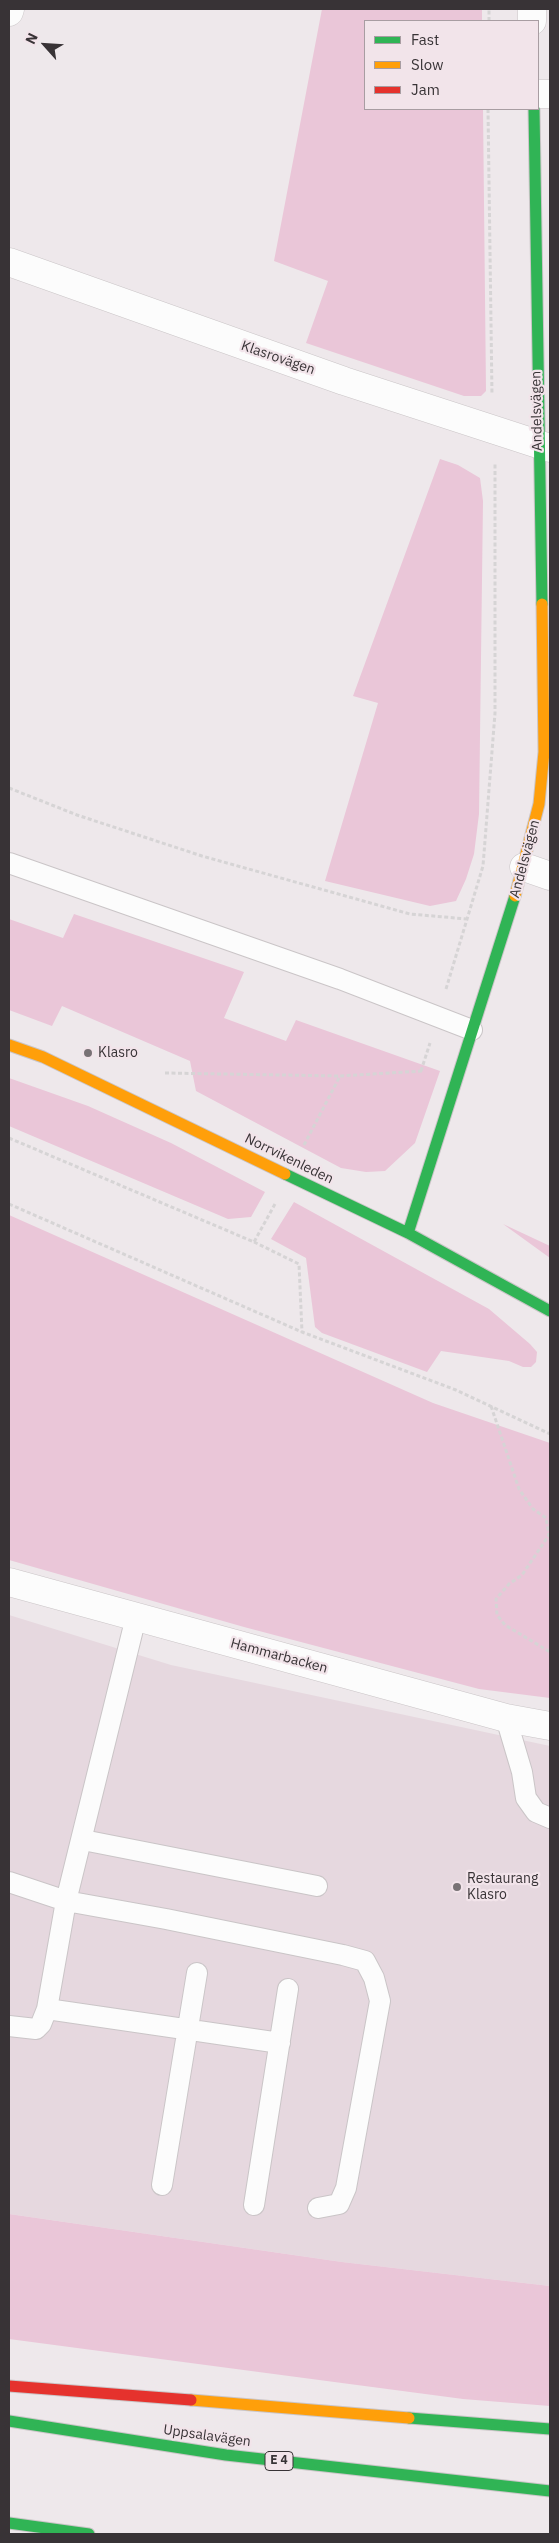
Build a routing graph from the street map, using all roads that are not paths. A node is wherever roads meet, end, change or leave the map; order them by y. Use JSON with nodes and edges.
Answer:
{"nodes":[{"id":1,"x":534,"y":110,"type":"edge"},
{"id":2,"x":9,"y":262,"type":"edge"},
{"id":3,"x":544,"y":446,"type":"edge"},
{"id":4,"x":9,"y":863,"type":"edge"},
{"id":5,"x":524,"y":867,"type":"junction"},
{"id":6,"x":550,"y":876,"type":"edge"},
{"id":7,"x":472,"y":1030,"type":"junction"},
{"id":8,"x":9,"y":1045,"type":"edge"},
{"id":9,"x":408,"y":1233,"type":"junction"},
{"id":10,"x":550,"y":1311,"type":"edge"},
{"id":11,"x":9,"y":1582,"type":"edge"},
{"id":12,"x":136,"y":1617,"type":"junction"},
{"id":13,"x":506,"y":1718,"type":"junction"},
{"id":14,"x":550,"y":1726,"type":"edge"},
{"id":15,"x":550,"y":1818,"type":"edge"},
{"id":16,"x":83,"y":1840,"type":"junction"},
{"id":17,"x":9,"y":1882,"type":"edge"},
{"id":18,"x":317,"y":1886,"type":"dead end"},
{"id":19,"x":66,"y":1901,"type":"junction"},
{"id":20,"x":197,"y":1973,"type":"dead end"},
{"id":21,"x":288,"y":1989,"type":"dead end"},
{"id":22,"x":47,"y":2009,"type":"junction"},
{"id":23,"x":9,"y":2026,"type":"edge"},
{"id":24,"x":189,"y":2030,"type":"junction"},
{"id":25,"x":280,"y":2043,"type":"junction"},
{"id":26,"x":162,"y":2185,"type":"dead end"},
{"id":27,"x":254,"y":2205,"type":"dead end"},
{"id":28,"x":318,"y":2208,"type":"dead end"},
{"id":29,"x":9,"y":2386,"type":"edge"},
{"id":30,"x":9,"y":2421,"type":"edge"},
{"id":31,"x":550,"y":2429,"type":"edge"},
{"id":32,"x":550,"y":2491,"type":"edge"},
{"id":33,"x":9,"y":2523,"type":"edge"},
{"id":34,"x":89,"y":2534,"type":"edge"}],
"edges":[{"from":1,"to":3,"type":"main road","name":"Andelsvägen"},
{"from":2,"to":3,"type":"street","name":"Klasrovägen"},
{"from":3,"to":5,"type":"main road","name":"Andelsvägen"},
{"from":4,"to":7,"type":"lane"},
{"from":5,"to":6,"type":"street"},
{"from":5,"to":7,"type":"main road","name":"Andelsvägen"},
{"from":7,"to":9,"type":"main road","name":"Andelsvägen"},
{"from":8,"to":9,"type":"main road","name":"Norrvikenleden"},
{"from":9,"to":10,"type":"main road","name":"Norrvikenleden"},
{"from":11,"to":12,"type":"street","name":"Hammarbacken"},
{"from":12,"to":13,"type":"street","name":"Hammarbacken"},
{"from":12,"to":16,"type":"lane"},
{"from":13,"to":14,"type":"street","name":"Hammarbacken"},
{"from":13,"to":15,"type":"lane"},
{"from":16,"to":18,"type":"lane"},
{"from":16,"to":19,"type":"lane"},
{"from":17,"to":19,"type":"lane"},
{"from":19,"to":22,"type":"lane"},
{"from":19,"to":28,"type":"lane"},
{"from":20,"to":24,"type":"lane"},
{"from":21,"to":25,"type":"lane"},
{"from":22,"to":23,"type":"lane"},
{"from":22,"to":24,"type":"lane"},
{"from":24,"to":25,"type":"lane"},
{"from":24,"to":26,"type":"lane"},
{"from":25,"to":27,"type":"lane"},
{"from":29,"to":31,"type":"main road"},
{"from":30,"to":32,"type":"main road","name":"Uppsalavägen","number":"E 4"},
{"from":33,"to":34,"type":"main road"}]}
